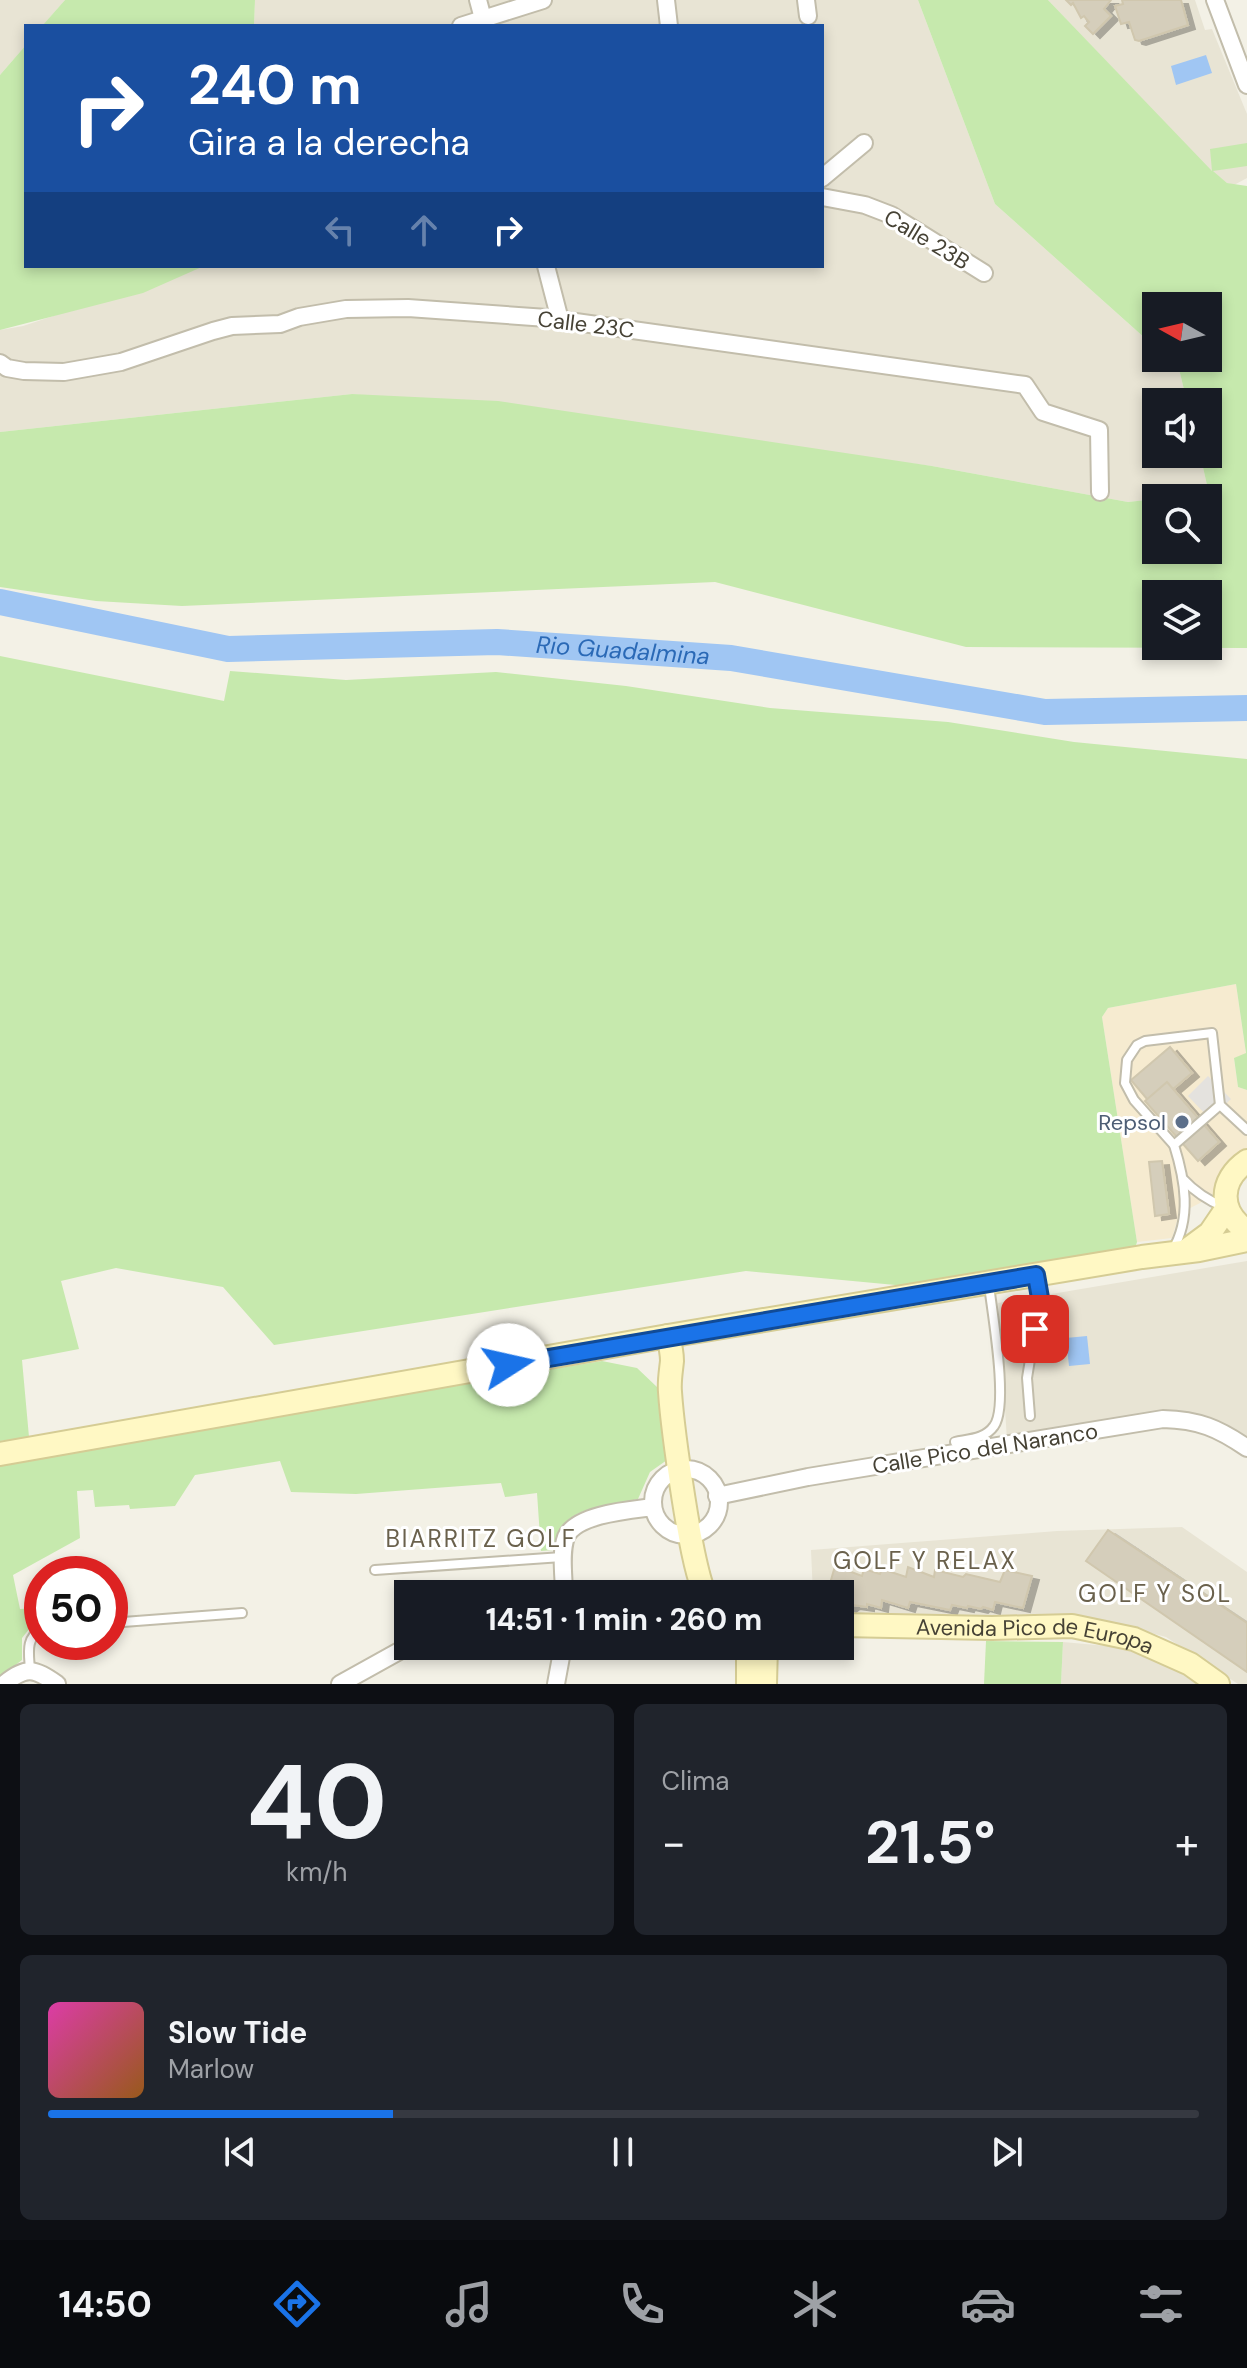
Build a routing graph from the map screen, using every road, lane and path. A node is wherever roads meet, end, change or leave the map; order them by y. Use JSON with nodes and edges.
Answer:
{"nodes":[{"id":1,"x":478,"y":0,"type":"edge"},
{"id":2,"x":543,"y":0,"type":"edge"},
{"id":3,"x":666,"y":0,"type":"edge"},
{"id":4,"x":1215,"y":0,"type":"edge"},
{"id":5,"x":484,"y":22,"type":"edge"},
{"id":6,"x":669,"y":24,"type":"edge"},
{"id":7,"x":1247,"y":85,"type":"edge"},
{"id":8,"x":864,"y":143,"type":"dead end"},
{"id":9,"x":824,"y":176,"type":"edge"},
{"id":10,"x":824,"y":197,"type":"edge"},
{"id":11,"x":547,"y":268,"type":"edge"},
{"id":12,"x":984,"y":273,"type":"dead end"},
{"id":13,"x":560,"y":320,"type":"junction"},
{"id":14,"x":0,"y":363,"type":"edge"},
{"id":15,"x":1100,"y":492,"type":"dead end"},
{"id":16,"x":1220,"y":1105,"type":"junction"},
{"id":17,"x":1247,"y":1130,"type":"edge"},
{"id":18,"x":1174,"y":1145,"type":"junction"},
{"id":19,"x":1247,"y":1161,"type":"edge"},
{"id":20,"x":1183,"y":1178,"type":"junction"},
{"id":21,"x":1227,"y":1208,"type":"junction"},
{"id":22,"x":1247,"y":1231,"type":"edge"},
{"id":23,"x":1247,"y":1240,"type":"edge"},
{"id":24,"x":1177,"y":1252,"type":"junction"},
{"id":25,"x":1036,"y":1275,"type":"junction"},
{"id":26,"x":989,"y":1283,"type":"junction"},
{"id":27,"x":660,"y":1338,"type":"junction"},
{"id":28,"x":1030,"y":1416,"type":"dead end"},
{"id":29,"x":955,"y":1442,"type":"dead end"},
{"id":30,"x":1247,"y":1448,"type":"edge"},
{"id":31,"x":0,"y":1454,"type":"edge"},
{"id":32,"x":679,"y":1459,"type":"junction"},
{"id":33,"x":717,"y":1496,"type":"junction"},
{"id":34,"x":653,"y":1507,"type":"junction"},
{"id":35,"x":690,"y":1535,"type":"junction"},
{"id":36,"x":564,"y":1557,"type":"junction"},
{"id":37,"x":375,"y":1570,"type":"dead end"},
{"id":38,"x":564,"y":1580,"type":"edge"},
{"id":39,"x":701,"y":1580,"type":"edge"},
{"id":40,"x":242,"y":1613,"type":"dead end"},
{"id":41,"x":128,"y":1622,"type":"edge"},
{"id":42,"x":854,"y":1625,"type":"edge"},
{"id":43,"x":394,"y":1654,"type":"edge"},
{"id":44,"x":30,"y":1660,"type":"edge"},
{"id":45,"x":560,"y":1660,"type":"edge"},
{"id":46,"x":748,"y":1660,"type":"edge"},
{"id":47,"x":766,"y":1660,"type":"edge"},
{"id":48,"x":30,"y":1670,"type":"junction"},
{"id":49,"x":4,"y":1684,"type":"edge"},
{"id":50,"x":57,"y":1684,"type":"edge"},
{"id":51,"x":340,"y":1684,"type":"edge"},
{"id":52,"x":556,"y":1684,"type":"edge"},
{"id":53,"x":748,"y":1684,"type":"edge"},
{"id":54,"x":765,"y":1684,"type":"edge"},
{"id":55,"x":1218,"y":1684,"type":"edge"}],
"edges":[{"from":1,"to":5,"type":"street"},
{"from":2,"to":5,"type":"street"},
{"from":3,"to":6,"type":"street"},
{"from":4,"to":7,"type":"street"},
{"from":8,"to":9,"type":"street"},
{"from":10,"to":12,"type":"street","name":"Calle 23B"},
{"from":11,"to":13,"type":"street"},
{"from":13,"to":14,"type":"street","name":"Calle 23C"},
{"from":13,"to":15,"type":"street","name":"Calle 23C"},
{"from":16,"to":17,"type":"lane"},
{"from":16,"to":18,"type":"lane"},
{"from":16,"to":18,"type":"lane"},
{"from":18,"to":20,"type":"lane"},
{"from":19,"to":21,"type":"main road"},
{"from":20,"to":21,"type":"lane"},
{"from":20,"to":24,"type":"lane"},
{"from":21,"to":22,"type":"main road"},
{"from":21,"to":24,"type":"main road"},
{"from":23,"to":24,"type":"main road"},
{"from":24,"to":25,"type":"main road"},
{"from":25,"to":26,"type":"main road"},
{"from":25,"to":28,"type":"lane"},
{"from":26,"to":27,"type":"main road"},
{"from":26,"to":29,"type":"lane"},
{"from":27,"to":31,"type":"main road"},
{"from":27,"to":32,"type":"main road"},
{"from":30,"to":33,"type":"street","name":"Calle Pico del Naranco"},
{"from":32,"to":33,"type":"street"},
{"from":32,"to":34,"type":"street"},
{"from":32,"to":35,"type":"main road"},
{"from":33,"to":35,"type":"street"},
{"from":34,"to":35,"type":"street"},
{"from":34,"to":36,"type":"street"},
{"from":35,"to":39,"type":"main road"},
{"from":36,"to":37,"type":"lane"},
{"from":36,"to":38,"type":"street"},
{"from":40,"to":41,"type":"lane"},
{"from":42,"to":55,"type":"main road","name":"Avenida Pico de Europa"},
{"from":43,"to":51,"type":"street"},
{"from":44,"to":48,"type":"lane"},
{"from":45,"to":52,"type":"street"},
{"from":46,"to":53,"type":"main road"},
{"from":47,"to":54,"type":"main road"},
{"from":48,"to":49,"type":"street"},
{"from":48,"to":50,"type":"street"}]}
